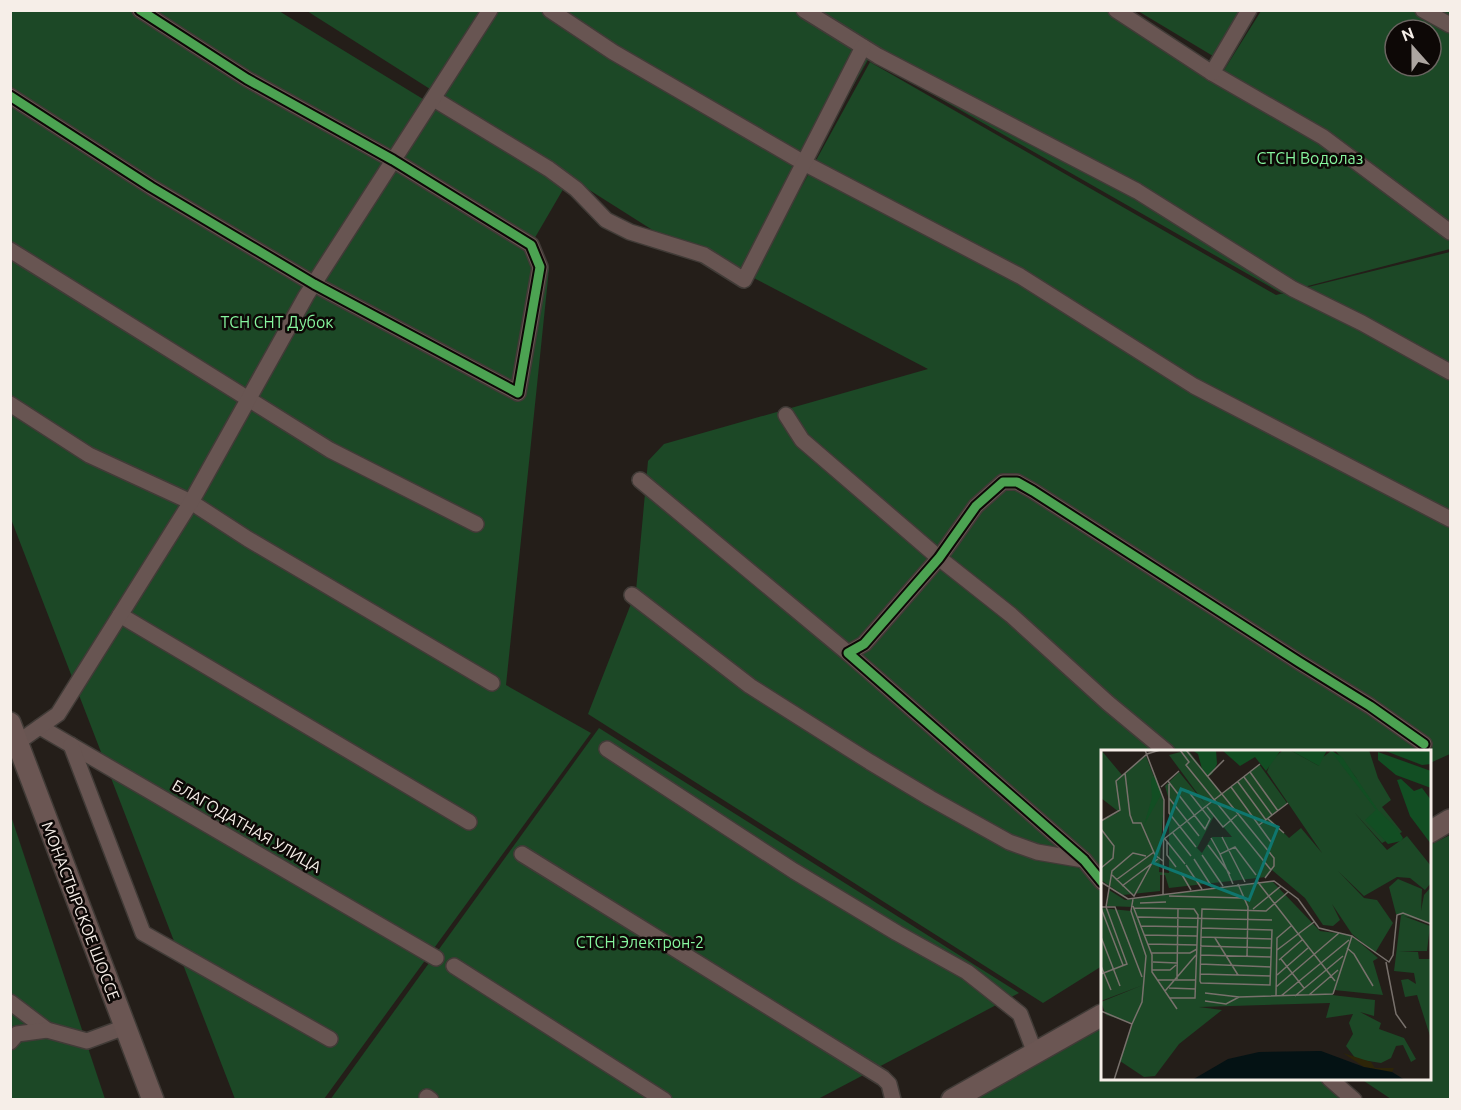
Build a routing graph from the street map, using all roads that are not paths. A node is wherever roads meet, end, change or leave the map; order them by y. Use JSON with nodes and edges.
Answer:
{"nodes":[{"id":1,"x":140,"y":10,"type":"edge"},
{"id":2,"x":490,"y":10,"type":"edge"},
{"id":3,"x":550,"y":10,"type":"edge"},
{"id":4,"x":804,"y":10,"type":"edge"},
{"id":5,"x":1116,"y":10,"type":"edge"},
{"id":6,"x":1249,"y":10,"type":"edge"},
{"id":7,"x":1423,"y":10,"type":"edge"},
{"id":8,"x":1450,"y":25,"type":"edge"},
{"id":9,"x":864,"y":48,"type":"junction"},
{"id":10,"x":1212,"y":73,"type":"junction"},
{"id":11,"x":10,"y":96,"type":"edge"},
{"id":12,"x":434,"y":99,"type":"junction"},
{"id":13,"x":393,"y":160,"type":"junction"},
{"id":14,"x":804,"y":163,"type":"junction"},
{"id":15,"x":1450,"y":232,"type":"edge"},
{"id":16,"x":10,"y":250,"type":"edge"},
{"id":17,"x":314,"y":284,"type":"junction"},
{"id":18,"x":1450,"y":372,"type":"edge"},
{"id":19,"x":248,"y":399,"type":"junction"},
{"id":20,"x":10,"y":404,"type":"edge"},
{"id":21,"x":786,"y":415,"type":"dead end"},
{"id":22,"x":640,"y":480,"type":"dead end"},
{"id":23,"x":191,"y":502,"type":"junction"},
{"id":24,"x":1450,"y":519,"type":"edge"},
{"id":25,"x":476,"y":524,"type":"dead end"},
{"id":26,"x":939,"y":558,"type":"junction"},
{"id":27,"x":632,"y":595,"type":"dead end"},
{"id":28,"x":120,"y":615,"type":"junction"},
{"id":29,"x":849,"y":653,"type":"junction"},
{"id":30,"x":492,"y":683,"type":"dead end"},
{"id":31,"x":40,"y":727,"type":"junction"},
{"id":32,"x":14,"y":733,"type":"edge"},
{"id":33,"x":1424,"y":744,"type":"dead end"},
{"id":34,"x":71,"y":745,"type":"junction"},
{"id":35,"x":607,"y":748,"type":"dead end"},
{"id":36,"x":1165,"y":750,"type":"edge"},
{"id":37,"x":1450,"y":820,"type":"edge"},
{"id":38,"x":470,"y":822,"type":"dead end"},
{"id":39,"x":1431,"y":831,"type":"edge"},
{"id":40,"x":522,"y":854,"type":"dead end"},
{"id":41,"x":1084,"y":860,"type":"junction"},
{"id":42,"x":1101,"y":881,"type":"edge"},
{"id":43,"x":436,"y":958,"type":"dead end"},
{"id":44,"x":454,"y":966,"type":"dead end"},
{"id":45,"x":10,"y":1002,"type":"edge"},
{"id":46,"x":1101,"y":1017,"type":"edge"},
{"id":47,"x":125,"y":1027,"type":"junction"},
{"id":48,"x":47,"y":1030,"type":"junction"},
{"id":49,"x":330,"y":1039,"type":"dead end"},
{"id":50,"x":10,"y":1042,"type":"edge"},
{"id":51,"x":1035,"y":1053,"type":"junction"},
{"id":52,"x":1331,"y":1080,"type":"edge"},
{"id":53,"x":153,"y":1100,"type":"edge"},
{"id":54,"x":664,"y":1100,"type":"edge"},
{"id":55,"x":893,"y":1100,"type":"edge"},
{"id":56,"x":952,"y":1100,"type":"edge"},
{"id":57,"x":1354,"y":1100,"type":"edge"}],
"edges":[{"from":1,"to":13,"type":"street"},
{"from":2,"to":12,"type":"street"},
{"from":3,"to":14,"type":"street"},
{"from":4,"to":9,"type":"street"},
{"from":5,"to":10,"type":"street"},
{"from":6,"to":10,"type":"street"},
{"from":7,"to":8,"type":"street"},
{"from":9,"to":14,"type":"street"},
{"from":9,"to":18,"type":"street"},
{"from":10,"to":15,"type":"street"},
{"from":11,"to":17,"type":"street"},
{"from":12,"to":13,"type":"street"},
{"from":12,"to":14,"type":"street"},
{"from":13,"to":17,"type":"street"},
{"from":13,"to":17,"type":"street"},
{"from":14,"to":24,"type":"street"},
{"from":16,"to":19,"type":"street"},
{"from":17,"to":19,"type":"street"},
{"from":19,"to":23,"type":"street"},
{"from":19,"to":25,"type":"street"},
{"from":20,"to":23,"type":"street"},
{"from":21,"to":26,"type":"street"},
{"from":22,"to":29,"type":"street"},
{"from":23,"to":28,"type":"street"},
{"from":23,"to":30,"type":"street"},
{"from":26,"to":29,"type":"street"},
{"from":26,"to":33,"type":"street"},
{"from":26,"to":36,"type":"street"},
{"from":27,"to":41,"type":"street"},
{"from":28,"to":31,"type":"street"},
{"from":28,"to":38,"type":"street"},
{"from":29,"to":41,"type":"street"},
{"from":31,"to":32,"type":"street"},
{"from":31,"to":34,"type":"street","name":"БЛАГОДАТНАЯ УЛИЦА"},
{"from":32,"to":47,"type":"main road","name":"МОНАСТЫРСКОЕ ШОССЕ"},
{"from":34,"to":43,"type":"street","name":"БЛАГОДАТНАЯ УЛИЦА"},
{"from":34,"to":49,"type":"street"},
{"from":35,"to":51,"type":"street"},
{"from":37,"to":39,"type":"main road"},
{"from":40,"to":55,"type":"street"},
{"from":41,"to":42,"type":"street"},
{"from":44,"to":54,"type":"street"},
{"from":45,"to":48,"type":"street"},
{"from":46,"to":51,"type":"main road"},
{"from":47,"to":48,"type":"street"},
{"from":47,"to":53,"type":"main road","name":"МОНАСТЫРСКОЕ ШОССЕ"},
{"from":48,"to":50,"type":"street"},
{"from":51,"to":56,"type":"main road"},
{"from":52,"to":57,"type":"street"}]}
